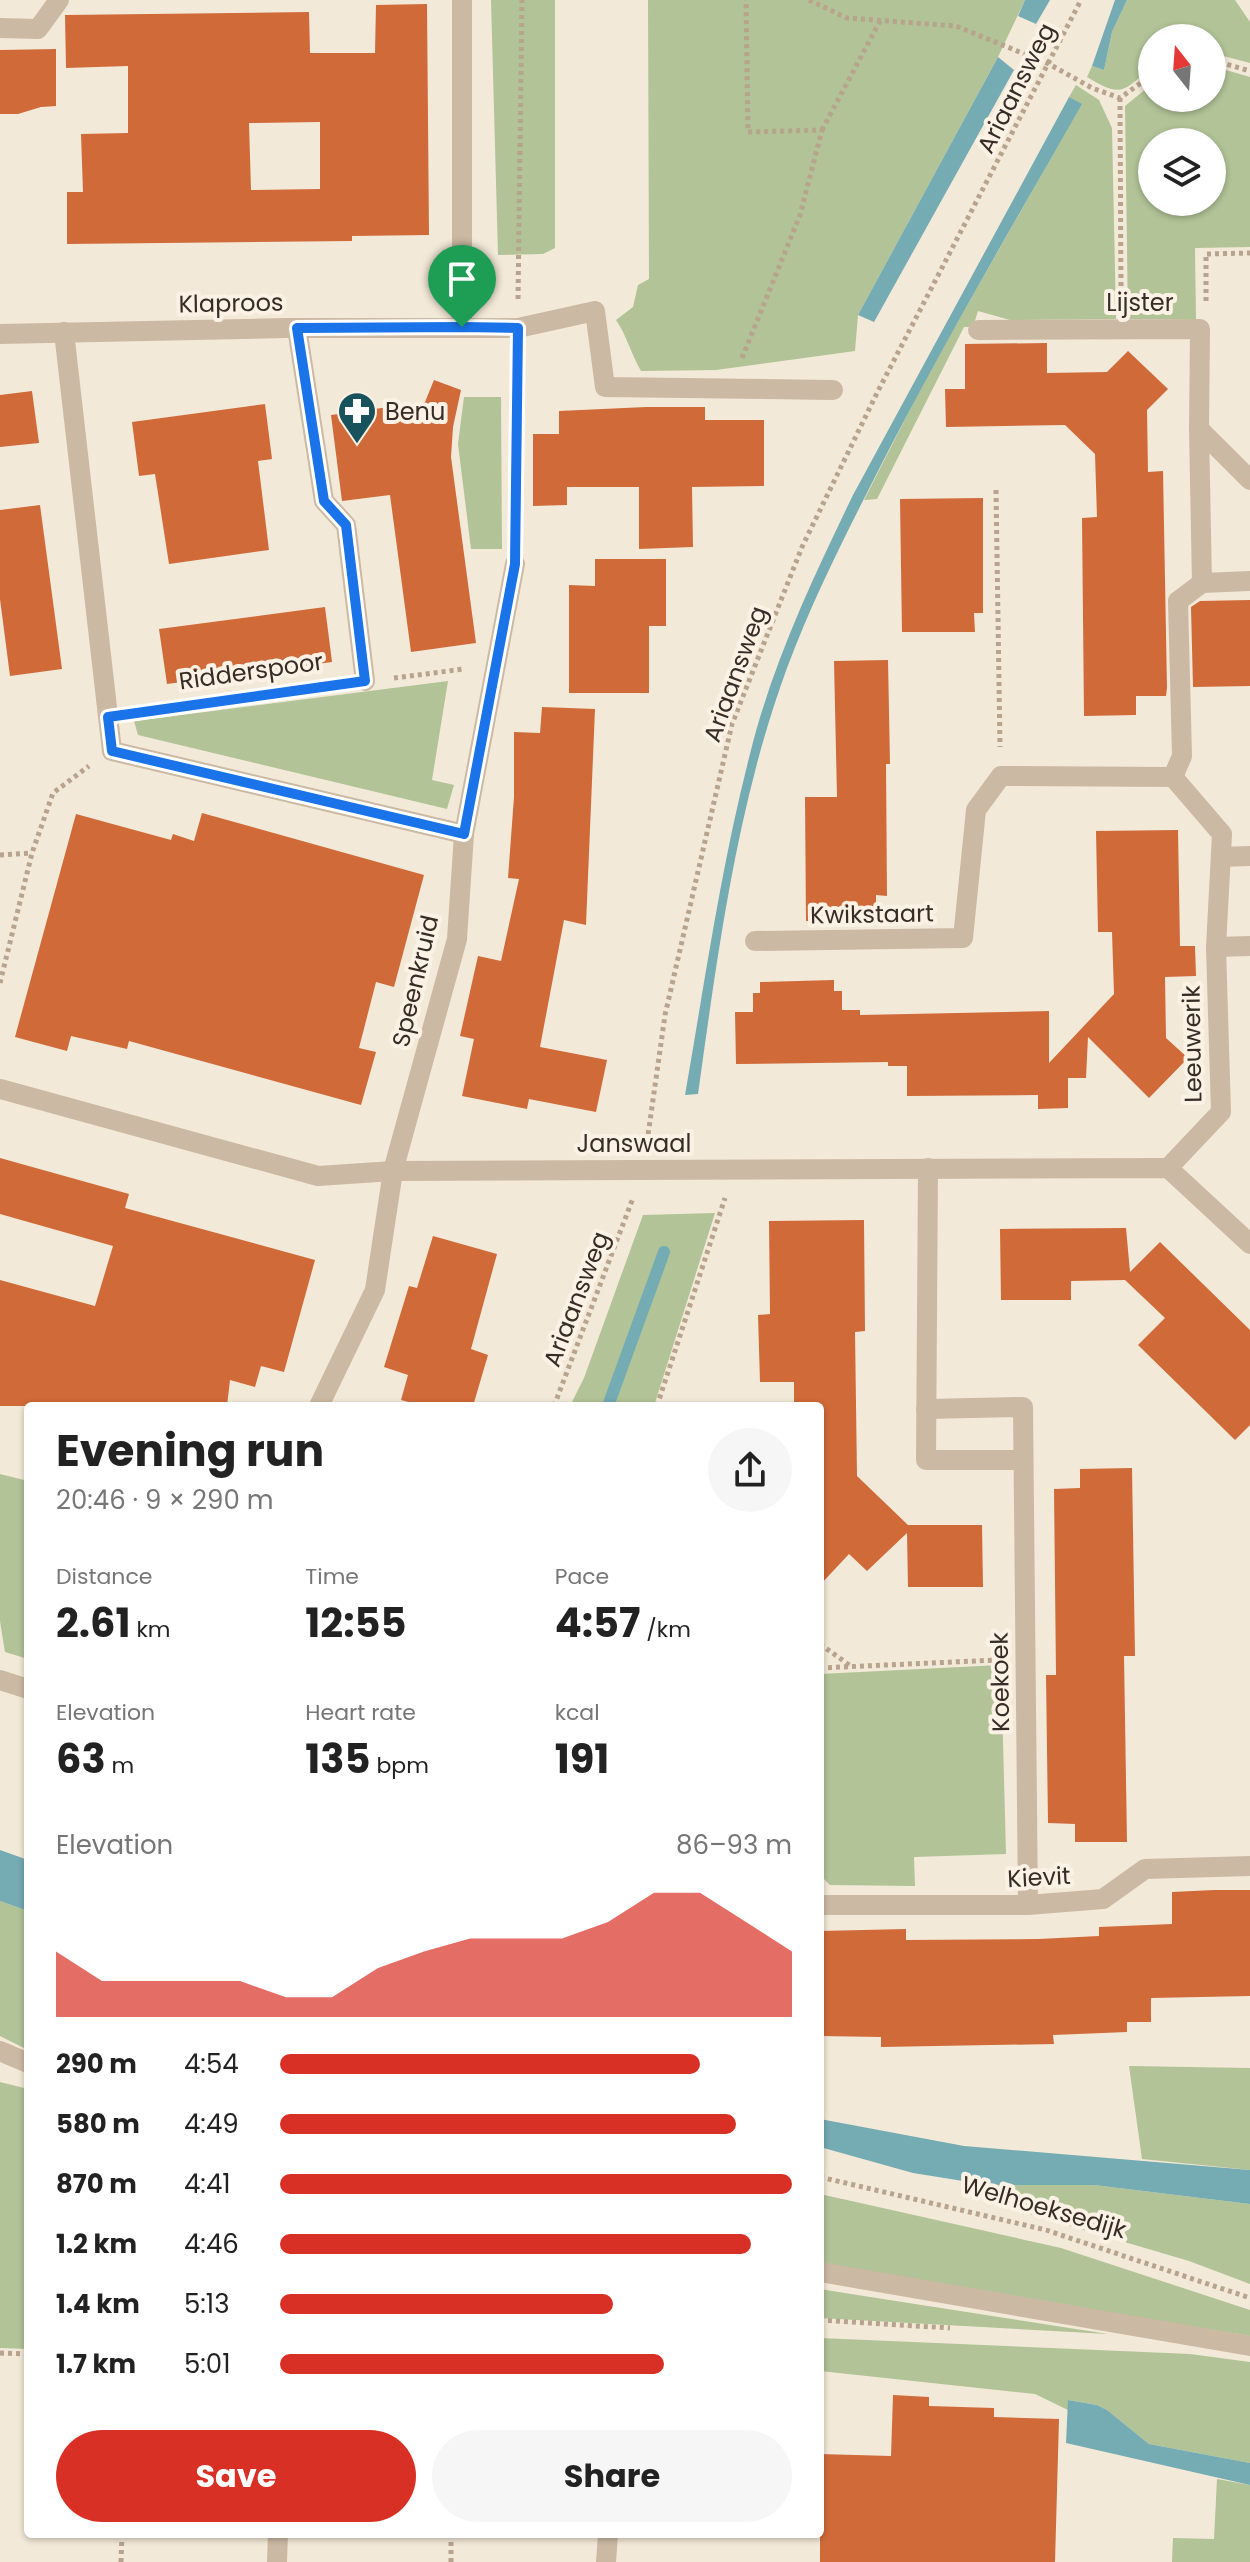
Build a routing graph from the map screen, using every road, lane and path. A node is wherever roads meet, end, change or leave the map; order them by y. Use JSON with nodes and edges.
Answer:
{"nodes":[{"id":1,"x":59,"y":0,"type":"edge"},
{"id":2,"x":462,"y":0,"type":"edge"},
{"id":3,"x":522,"y":0,"type":"edge"},
{"id":4,"x":746,"y":0,"type":"edge"},
{"id":5,"x":809,"y":0,"type":"edge"},
{"id":6,"x":1081,"y":0,"type":"edge"},
{"id":7,"x":880,"y":21,"type":"junction"},
{"id":8,"x":0,"y":28,"type":"edge"},
{"id":9,"x":1049,"y":64,"type":"junction"},
{"id":10,"x":1226,"y":64,"type":"edge"},
{"id":11,"x":1250,"y":71,"type":"edge"},
{"id":12,"x":1138,"y":85,"type":"edge"},
{"id":13,"x":1120,"y":98,"type":"junction"},
{"id":14,"x":822,"y":130,"type":"junction"},
{"id":15,"x":1250,"y":253,"type":"edge"},
{"id":16,"x":462,"y":327,"type":"junction"},
{"id":17,"x":297,"y":328,"type":"junction"},
{"id":18,"x":518,"y":328,"type":"junction"},
{"id":19,"x":1122,"y":328,"type":"junction"},
{"id":20,"x":1200,"y":329,"type":"junction"},
{"id":21,"x":978,"y":330,"type":"dead end"},
{"id":22,"x":64,"y":332,"type":"junction"},
{"id":23,"x":0,"y":334,"type":"edge"},
{"id":24,"x":730,"y":389,"type":"junction"},
{"id":25,"x":833,"y":390,"type":"dead end"},
{"id":26,"x":1199,"y":429,"type":"junction"},
{"id":27,"x":1250,"y":480,"type":"edge"},
{"id":28,"x":996,"y":490,"type":"dead end"},
{"id":29,"x":515,"y":564,"type":"joint"},
{"id":30,"x":1250,"y":581,"type":"edge"},
{"id":31,"x":1202,"y":583,"type":"junction"},
{"id":32,"x":496,"y":665,"type":"junction"},
{"id":33,"x":365,"y":681,"type":"junction"},
{"id":34,"x":108,"y":717,"type":"junction"},
{"id":35,"x":112,"y":751,"type":"junction"},
{"id":36,"x":1001,"y":776,"type":"junction"},
{"id":37,"x":1173,"y":777,"type":"junction"},
{"id":38,"x":464,"y":834,"type":"junction"},
{"id":39,"x":32,"y":853,"type":"junction"},
{"id":40,"x":0,"y":855,"type":"edge"},
{"id":41,"x":1250,"y":856,"type":"edge"},
{"id":42,"x":1221,"y":857,"type":"junction"},
{"id":43,"x":755,"y":941,"type":"dead end"},
{"id":44,"x":1250,"y":946,"type":"edge"},
{"id":45,"x":1216,"y":947,"type":"junction"},
{"id":46,"x":0,"y":983,"type":"edge"},
{"id":47,"x":0,"y":1089,"type":"edge"},
{"id":48,"x":643,"y":1168,"type":"junction"},
{"id":49,"x":928,"y":1168,"type":"junction"},
{"id":50,"x":1168,"y":1168,"type":"junction"},
{"id":51,"x":737,"y":1169,"type":"junction"},
{"id":52,"x":393,"y":1171,"type":"junction"},
{"id":53,"x":1250,"y":1244,"type":"edge"},
{"id":54,"x":321,"y":1402,"type":"edge"},
{"id":55,"x":556,"y":1402,"type":"edge"},
{"id":56,"x":658,"y":1402,"type":"edge"},
{"id":57,"x":926,"y":1409,"type":"junction"},
{"id":58,"x":1023,"y":1460,"type":"junction"},
{"id":59,"x":824,"y":1647,"type":"edge"},
{"id":60,"x":1026,"y":1658,"type":"junction"},
{"id":61,"x":824,"y":1668,"type":"edge"},
{"id":62,"x":852,"y":1668,"type":"junction"},
{"id":63,"x":0,"y":1680,"type":"edge"},
{"id":64,"x":24,"y":1688,"type":"edge"},
{"id":65,"x":1250,"y":1866,"type":"edge"},
{"id":66,"x":824,"y":1905,"type":"edge"},
{"id":67,"x":1028,"y":1905,"type":"junction"},
{"id":68,"x":0,"y":2051,"type":"edge"},
{"id":69,"x":24,"y":2061,"type":"edge"},
{"id":70,"x":824,"y":2178,"type":"edge"},
{"id":71,"x":824,"y":2273,"type":"edge"},
{"id":72,"x":1250,"y":2298,"type":"edge"},
{"id":73,"x":1250,"y":2346,"type":"edge"},
{"id":74,"x":0,"y":2353,"type":"edge"},
{"id":75,"x":24,"y":2354,"type":"edge"},
{"id":76,"x":122,"y":2538,"type":"edge"},
{"id":77,"x":278,"y":2538,"type":"edge"},
{"id":78,"x":451,"y":2538,"type":"edge"},
{"id":79,"x":608,"y":2538,"type":"edge"},
{"id":80,"x":121,"y":2562,"type":"edge"},
{"id":81,"x":277,"y":2562,"type":"edge"},
{"id":82,"x":451,"y":2562,"type":"edge"},
{"id":83,"x":606,"y":2562,"type":"edge"}],
"edges":[{"from":1,"to":8,"type":"street"},
{"from":2,"to":16,"type":"street"},
{"from":3,"to":18,"type":"path"},
{"from":4,"to":14,"type":"path"},
{"from":5,"to":7,"type":"path"},
{"from":6,"to":9,"type":"path","name":"Ariaansweg"},
{"from":7,"to":9,"type":"path"},
{"from":7,"to":14,"type":"path"},
{"from":9,"to":13,"type":"path"},
{"from":9,"to":48,"type":"path","name":"Ariaansweg"},
{"from":10,"to":11,"type":"path"},
{"from":12,"to":13,"type":"path"},
{"from":13,"to":19,"type":"path"},
{"from":14,"to":24,"type":"path"},
{"from":15,"to":20,"type":"path"},
{"from":16,"to":17,"type":"street","name":"Klaproos"},
{"from":16,"to":18,"type":"street","name":"Klaproos"},
{"from":17,"to":22,"type":"street","name":"Klaproos"},
{"from":17,"to":33,"type":"street"},
{"from":18,"to":24,"type":"street","name":"Klaproos"},
{"from":18,"to":29,"type":"path"},
{"from":19,"to":20,"type":"street","name":"Lijster"},
{"from":19,"to":21,"type":"street","name":"Lijster"},
{"from":20,"to":26,"type":"street","name":"Lijster"},
{"from":22,"to":23,"type":"street","name":"Klaproos"},
{"from":22,"to":34,"type":"street"},
{"from":24,"to":25,"type":"street","name":"Klaproos"},
{"from":26,"to":27,"type":"street"},
{"from":26,"to":31,"type":"street","name":"Lijster"},
{"from":28,"to":36,"type":"path"},
{"from":29,"to":32,"type":"street","name":"Speenkruid"},
{"from":30,"to":31,"type":"street"},
{"from":31,"to":37,"type":"street"},
{"from":32,"to":33,"type":"path","name":"Ridderspoor"},
{"from":32,"to":38,"type":"street","name":"Speenkruid"},
{"from":33,"to":34,"type":"path","name":"Ridderspoor"},
{"from":34,"to":35,"type":"street"},
{"from":35,"to":38,"type":"street"},
{"from":35,"to":39,"type":"path"},
{"from":36,"to":37,"type":"street"},
{"from":36,"to":43,"type":"street","name":"Kwikstaart"},
{"from":37,"to":42,"type":"street","name":"Leeuwerik"},
{"from":38,"to":52,"type":"street","name":"Speenkruid"},
{"from":39,"to":40,"type":"path"},
{"from":39,"to":46,"type":"path"},
{"from":41,"to":42,"type":"street"},
{"from":42,"to":45,"type":"street","name":"Leeuwerik"},
{"from":44,"to":45,"type":"street"},
{"from":45,"to":50,"type":"street","name":"Leeuwerik"},
{"from":47,"to":52,"type":"street","name":"Janswaal"},
{"from":48,"to":51,"type":"street","name":"Janswaal"},
{"from":48,"to":52,"type":"street","name":"Janswaal"},
{"from":48,"to":55,"type":"path","name":"Ariaansweg"},
{"from":49,"to":50,"type":"street","name":"Janswaal"},
{"from":49,"to":51,"type":"street","name":"Janswaal"},
{"from":49,"to":57,"type":"street"},
{"from":50,"to":53,"type":"street"},
{"from":51,"to":56,"type":"path"},
{"from":52,"to":54,"type":"street","name":"Speenkruid"},
{"from":57,"to":58,"type":"street"},
{"from":57,"to":58,"type":"street","name":"Koekoek"},
{"from":58,"to":60,"type":"street","name":"Koekoek"},
{"from":59,"to":62,"type":"path"},
{"from":60,"to":62,"type":"path"},
{"from":60,"to":67,"type":"street","name":"Koekoek"},
{"from":61,"to":62,"type":"path"},
{"from":63,"to":64,"type":"street"},
{"from":65,"to":67,"type":"street","name":"Kievit"},
{"from":66,"to":67,"type":"street","name":"Kievit"},
{"from":68,"to":69,"type":"street"},
{"from":70,"to":72,"type":"path","name":"Welhoeksedijk"},
{"from":71,"to":73,"type":"street"},
{"from":74,"to":75,"type":"path"},
{"from":76,"to":80,"type":"path"},
{"from":77,"to":81,"type":"street"},
{"from":78,"to":82,"type":"path"},
{"from":79,"to":83,"type":"street"}]}
